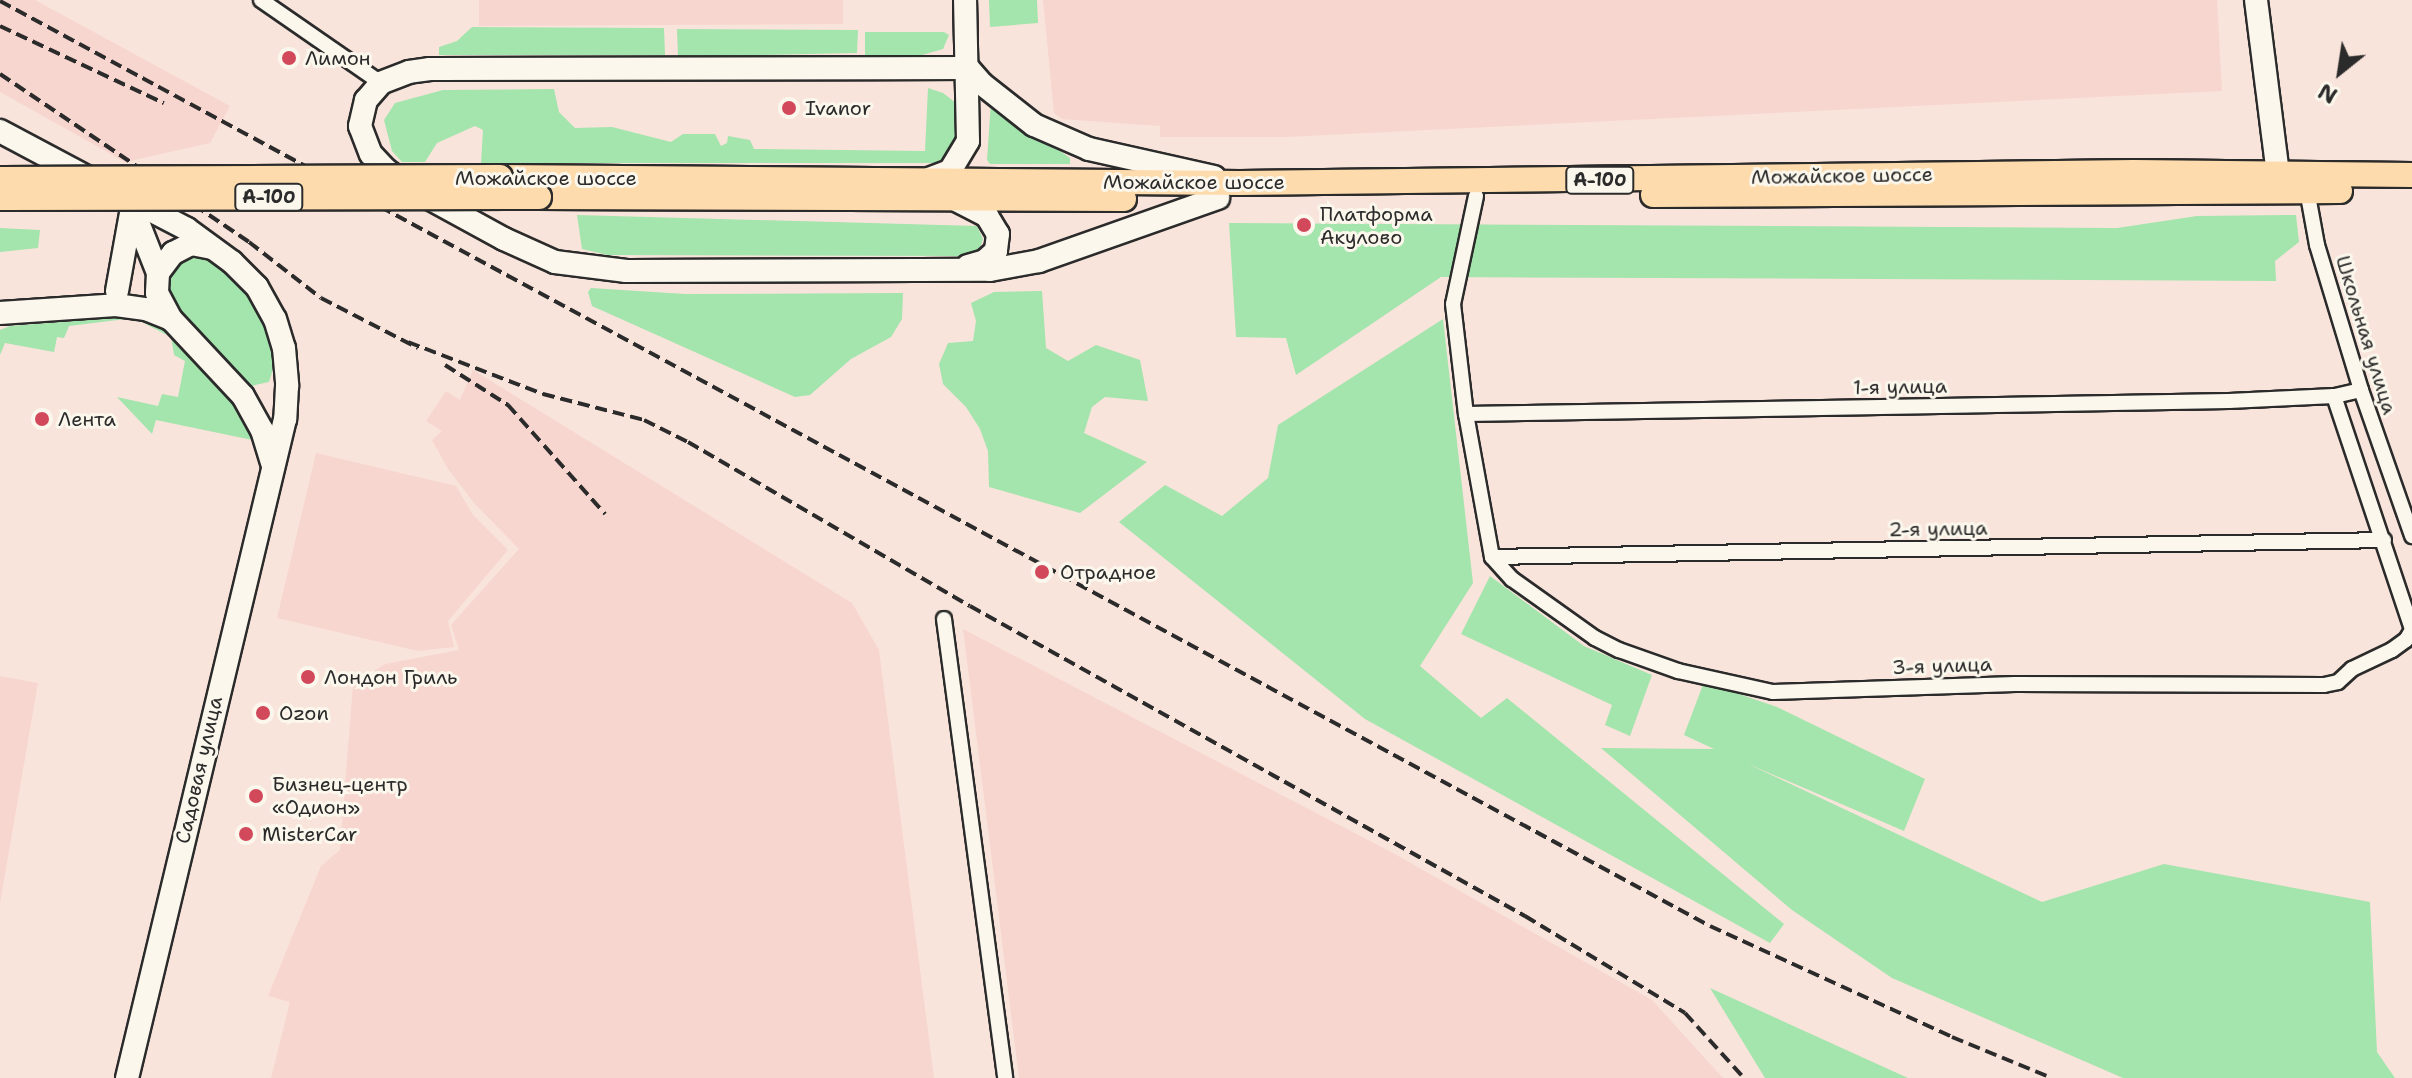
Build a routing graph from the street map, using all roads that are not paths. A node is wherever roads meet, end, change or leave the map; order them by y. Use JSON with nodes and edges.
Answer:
{"nodes":[{"id":1,"x":261,"y":0,"type":"edge"},
{"id":2,"x":965,"y":0,"type":"edge"},
{"id":3,"x":2256,"y":0,"type":"edge"},
{"id":4,"x":968,"y":68,"type":"junction"},
{"id":5,"x":381,"y":83,"type":"junction"},
{"id":6,"x":0,"y":131,"type":"edge"},
{"id":7,"x":2412,"y":175,"type":"edge"},
{"id":8,"x":0,"y":179,"type":"edge"},
{"id":9,"x":2279,"y":180,"type":"junction"},
{"id":10,"x":921,"y":181,"type":"junction"},
{"id":11,"x":1240,"y":183,"type":"junction"},
{"id":12,"x":2316,"y":190,"type":"junction"},
{"id":13,"x":2412,"y":191,"type":"edge"},
{"id":14,"x":1476,"y":196,"type":"junction"},
{"id":15,"x":0,"y":198,"type":"edge"},
{"id":16,"x":1218,"y":198,"type":"junction"},
{"id":17,"x":956,"y":200,"type":"junction"},
{"id":18,"x":130,"y":204,"type":"junction"},
{"id":19,"x":217,"y":250,"type":"junction"},
{"id":20,"x":951,"y":271,"type":"junction"},
{"id":21,"x":158,"y":274,"type":"junction"},
{"id":22,"x":117,"y":291,"type":"junction"},
{"id":23,"x":87,"y":305,"type":"junction"},
{"id":24,"x":0,"y":313,"type":"edge"},
{"id":25,"x":171,"y":319,"type":"junction"},
{"id":26,"x":287,"y":386,"type":"junction"},
{"id":27,"x":2361,"y":390,"type":"junction"},
{"id":28,"x":243,"y":396,"type":"junction"},
{"id":29,"x":2334,"y":396,"type":"junction"},
{"id":30,"x":1466,"y":414,"type":"junction"},
{"id":31,"x":272,"y":463,"type":"junction"},
{"id":32,"x":2412,"y":536,"type":"edge"},
{"id":33,"x":2384,"y":540,"type":"junction"},
{"id":34,"x":1492,"y":557,"type":"junction"},
{"id":35,"x":944,"y":619,"type":"dead end"},
{"id":36,"x":2412,"y":629,"type":"edge"},
{"id":37,"x":127,"y":1078,"type":"edge"},
{"id":38,"x":1005,"y":1078,"type":"edge"}],
"edges":[{"from":1,"to":5,"type":"street"},
{"from":2,"to":4,"type":"street"},
{"from":3,"to":9,"type":"street"},
{"from":4,"to":5,"type":"street"},
{"from":4,"to":10,"type":"street"},
{"from":4,"to":11,"type":"street"},
{"from":5,"to":20,"type":"street"},
{"from":6,"to":18,"type":"street","name":"Садовая улица"},
{"from":7,"to":9,"type":"main road","name":"Можайское шоссе","number":"А-100"},
{"from":8,"to":10,"type":"main road","name":"Можайское шоссе","number":"А-100","bridge":true},
{"from":9,"to":11,"type":"main road","name":"Можайское шоссе","number":"А-100"},
{"from":9,"to":12,"type":"main road","name":"Можайское шоссе","number":"А-100"},
{"from":9,"to":14,"type":"main road","name":"Можайское шоссе","number":"А-100"},
{"from":10,"to":11,"type":"main road","name":"Можайское шоссе","number":"А-100"},
{"from":12,"to":13,"type":"main road","number":"А-100"},
{"from":12,"to":27,"type":"street","name":"Школьная улица"},
{"from":14,"to":16,"type":"main road","name":"Можайское шоссе","number":"А-100"},
{"from":14,"to":30,"type":"street"},
{"from":15,"to":17,"type":"main road","name":"Можайское шоссе","number":"А-100","bridge":true},
{"from":16,"to":17,"type":"main road","name":"Можайское шоссе","number":"А-100"},
{"from":16,"to":20,"type":"street"},
{"from":17,"to":20,"type":"street"},
{"from":18,"to":19,"type":"street","name":"Садовая улица"},
{"from":18,"to":21,"type":"street"},
{"from":18,"to":22,"type":"street"},
{"from":19,"to":21,"type":"street"},
{"from":19,"to":26,"type":"street","name":"Садовая улица"},
{"from":21,"to":22,"type":"street"},
{"from":21,"to":25,"type":"street"},
{"from":22,"to":23,"type":"street"},
{"from":23,"to":24,"type":"street"},
{"from":23,"to":25,"type":"street"},
{"from":25,"to":28,"type":"street"},
{"from":26,"to":28,"type":"street"},
{"from":26,"to":31,"type":"street","name":"Садовая улица"},
{"from":27,"to":29,"type":"street","name":"1-я улица"},
{"from":27,"to":32,"type":"street","name":"Школьная улица"},
{"from":28,"to":31,"type":"street"},
{"from":29,"to":30,"type":"street","name":"1-я улица"},
{"from":29,"to":33,"type":"street"},
{"from":30,"to":34,"type":"street"},
{"from":31,"to":37,"type":"street","name":"Садовая улица"},
{"from":33,"to":34,"type":"street","name":"2-я улица"},
{"from":33,"to":36,"type":"street"},
{"from":34,"to":36,"type":"street","name":"3-я улица"},
{"from":35,"to":38,"type":"street"}]}
